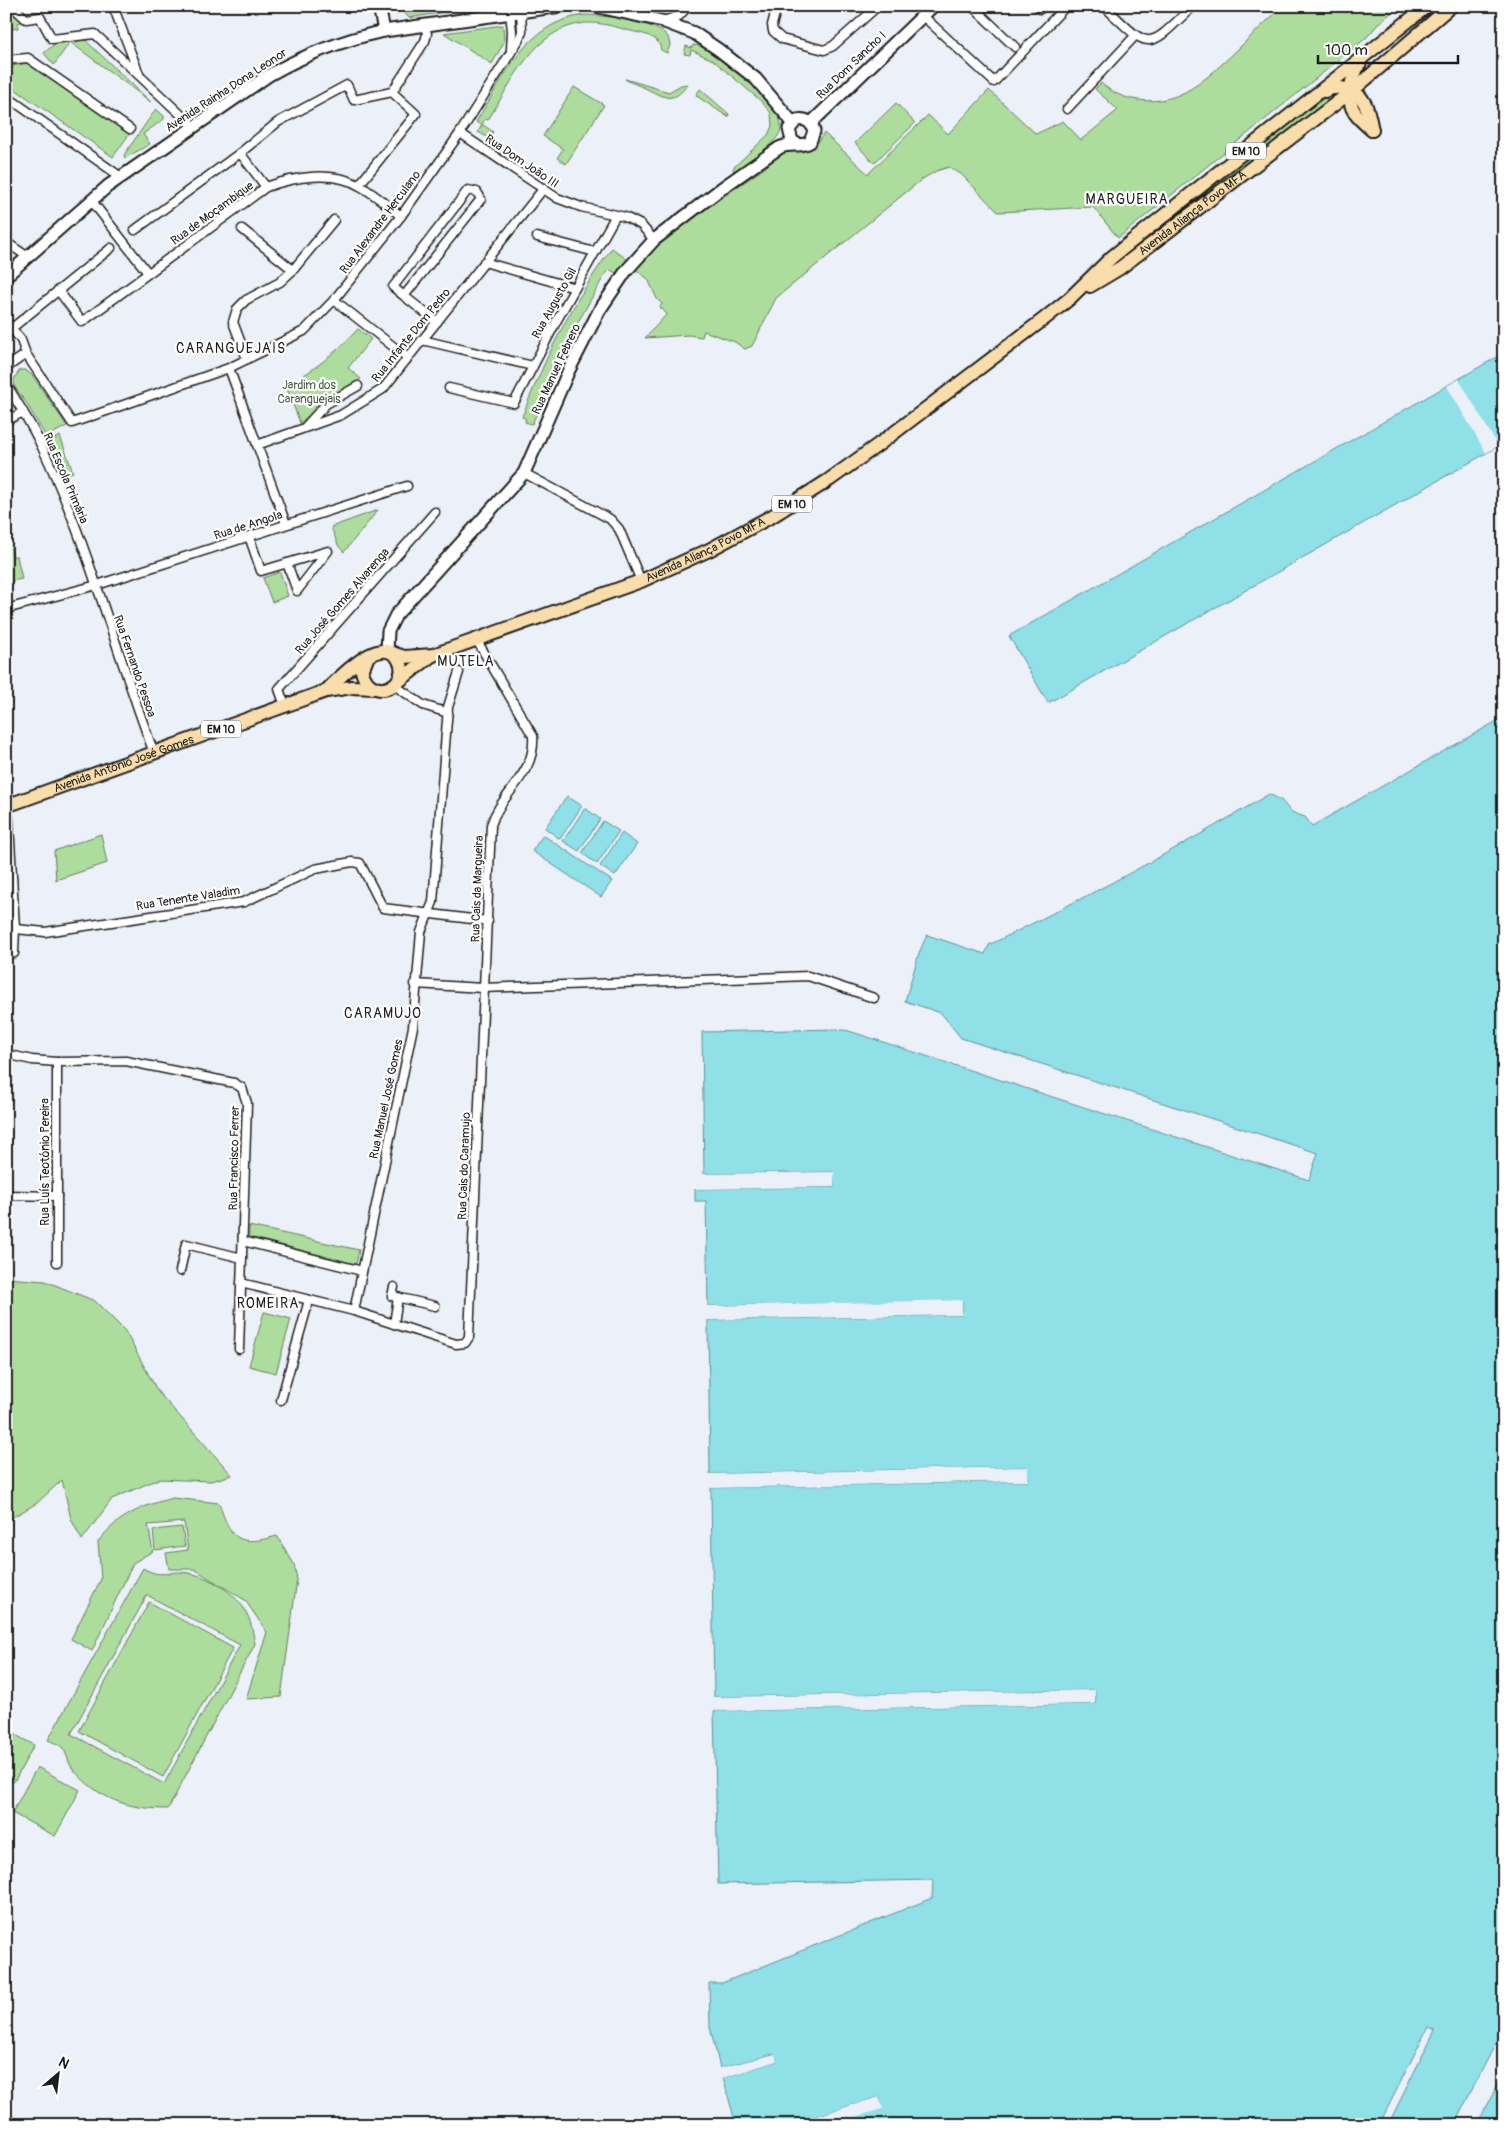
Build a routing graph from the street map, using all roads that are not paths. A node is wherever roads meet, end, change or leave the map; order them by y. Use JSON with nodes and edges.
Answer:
{"nodes":[{"id":1,"x":12,"y":6,"type":"edge"},
{"id":2,"x":113,"y":6,"type":"edge"},
{"id":3,"x":379,"y":6,"type":"edge"},
{"id":4,"x":561,"y":6,"type":"edge"},
{"id":5,"x":594,"y":6,"type":"edge"},
{"id":6,"x":688,"y":6,"type":"edge"},
{"id":7,"x":777,"y":6,"type":"edge"},
{"id":8,"x":878,"y":6,"type":"edge"},
{"id":9,"x":934,"y":6,"type":"edge"},
{"id":10,"x":972,"y":6,"type":"edge"},
{"id":11,"x":1066,"y":6,"type":"edge"},
{"id":12,"x":1104,"y":6,"type":"edge"},
{"id":13,"x":1193,"y":6,"type":"edge"},
{"id":14,"x":1427,"y":6,"type":"edge"},
{"id":15,"x":1450,"y":6,"type":"edge"},
{"id":16,"x":515,"y":12,"type":"junction"},
{"id":17,"x":923,"y":16,"type":"junction"},
{"id":18,"x":662,"y":21,"type":"junction"},
{"id":19,"x":426,"y":25,"type":"junction"},
{"id":20,"x":384,"y":31,"type":"junction"},
{"id":21,"x":1135,"y":36,"type":"junction"},
{"id":22,"x":1018,"y":50,"type":"junction"},
{"id":23,"x":1363,"y":59,"type":"junction"},
{"id":24,"x":6,"y":60,"type":"edge"},
{"id":25,"x":139,"y":76,"type":"junction"},
{"id":26,"x":1352,"y":91,"type":"junction"},
{"id":27,"x":392,"y":92,"type":"junction"},
{"id":28,"x":1319,"y":93,"type":"junction"},
{"id":29,"x":6,"y":96,"type":"edge"},
{"id":30,"x":1067,"y":109,"type":"dead end"},
{"id":31,"x":793,"y":123,"type":"junction"},
{"id":32,"x":811,"y":123,"type":"junction"},
{"id":33,"x":194,"y":127,"type":"junction"},
{"id":34,"x":130,"y":129,"type":"dead end"},
{"id":35,"x":460,"y":133,"type":"junction"},
{"id":36,"x":799,"y":145,"type":"junction"},
{"id":37,"x":240,"y":153,"type":"junction"},
{"id":38,"x":121,"y":177,"type":"junction"},
{"id":39,"x":360,"y":185,"type":"junction"},
{"id":40,"x":266,"y":187,"type":"junction"},
{"id":41,"x":544,"y":188,"type":"junction"},
{"id":42,"x":90,"y":200,"type":"junction"},
{"id":43,"x":616,"y":215,"type":"junction"},
{"id":44,"x":401,"y":216,"type":"junction"},
{"id":45,"x":334,"y":220,"type":"dead end"},
{"id":46,"x":135,"y":230,"type":"dead end"},
{"id":47,"x":242,"y":230,"type":"dead end"},
{"id":48,"x":537,"y":237,"type":"dead end"},
{"id":49,"x":654,"y":240,"type":"junction"},
{"id":50,"x":6,"y":242,"type":"edge"},
{"id":51,"x":111,"y":248,"type":"dead end"},
{"id":52,"x":596,"y":252,"type":"junction"},
{"id":53,"x":28,"y":257,"type":"junction"},
{"id":54,"x":484,"y":262,"type":"junction"},
{"id":55,"x":293,"y":270,"type":"junction"},
{"id":56,"x":148,"y":273,"type":"junction"},
{"id":57,"x":6,"y":276,"type":"edge"},
{"id":58,"x":575,"y":288,"type":"junction"},
{"id":59,"x":58,"y":290,"type":"junction"},
{"id":60,"x":404,"y":296,"type":"junction"},
{"id":61,"x":1069,"y":299,"type":"junction"},
{"id":62,"x":334,"y":300,"type":"junction"},
{"id":63,"x":6,"y":321,"type":"edge"},
{"id":64,"x":436,"y":322,"type":"junction"},
{"id":65,"x":12,"y":328,"type":"junction"},
{"id":66,"x":422,"y":340,"type":"junction"},
{"id":67,"x":26,"y":354,"type":"junction"},
{"id":68,"x":408,"y":358,"type":"junction"},
{"id":69,"x":247,"y":359,"type":"junction"},
{"id":70,"x":533,"y":366,"type":"junction"},
{"id":71,"x":6,"y":368,"type":"edge"},
{"id":72,"x":229,"y":368,"type":"junction"},
{"id":73,"x":6,"y":384,"type":"edge"},
{"id":74,"x":358,"y":386,"type":"dead end"},
{"id":75,"x":450,"y":388,"type":"dead end"},
{"id":76,"x":23,"y":412,"type":"junction"},
{"id":77,"x":6,"y":421,"type":"edge"},
{"id":78,"x":304,"y":428,"type":"junction"},
{"id":79,"x":257,"y":445,"type":"junction"},
{"id":80,"x":524,"y":473,"type":"junction"},
{"id":81,"x":407,"y":486,"type":"dead end"},
{"id":82,"x":435,"y":512,"type":"dead end"},
{"id":83,"x":286,"y":524,"type":"junction"},
{"id":84,"x":249,"y":536,"type":"junction"},
{"id":85,"x":287,"y":563,"type":"junction"},
{"id":86,"x":640,"y":580,"type":"junction"},
{"id":87,"x":97,"y":585,"type":"junction"},
{"id":88,"x":6,"y":609,"type":"edge"},
{"id":89,"x":476,"y":639,"type":"junction"},
{"id":90,"x":390,"y":652,"type":"junction"},
{"id":91,"x":433,"y":655,"type":"junction"},
{"id":92,"x":368,"y":656,"type":"junction"},
{"id":93,"x":458,"y":672,"type":"dead end"},
{"id":94,"x":396,"y":684,"type":"junction"},
{"id":95,"x":374,"y":688,"type":"junction"},
{"id":96,"x":326,"y":691,"type":"junction"},
{"id":97,"x":288,"y":705,"type":"junction"},
{"id":98,"x":448,"y":713,"type":"junction"},
{"id":99,"x":154,"y":753,"type":"junction"},
{"id":100,"x":7,"y":806,"type":"edge"},
{"id":101,"x":429,"y":913,"type":"junction"},
{"id":102,"x":488,"y":921,"type":"junction"},
{"id":103,"x":6,"y":928,"type":"edge"},
{"id":104,"x":15,"y":928,"type":"junction"},
{"id":105,"x":6,"y":954,"type":"edge"},
{"id":106,"x":415,"y":984,"type":"junction"},
{"id":107,"x":483,"y":988,"type":"junction"},
{"id":108,"x":874,"y":998,"type":"dead end"},
{"id":109,"x":6,"y":1054,"type":"edge"},
{"id":110,"x":57,"y":1062,"type":"junction"},
{"id":111,"x":6,"y":1195,"type":"edge"},
{"id":112,"x":57,"y":1196,"type":"junction"},
{"id":113,"x":243,"y":1241,"type":"junction"},
{"id":114,"x":242,"y":1258,"type":"junction"},
{"id":115,"x":57,"y":1262,"type":"dead end"},
{"id":116,"x":180,"y":1271,"type":"dead end"},
{"id":117,"x":362,"y":1272,"type":"junction"},
{"id":118,"x":241,"y":1283,"type":"junction"},
{"id":119,"x":394,"y":1288,"type":"dead end"},
{"id":120,"x":398,"y":1297,"type":"junction"},
{"id":121,"x":309,"y":1300,"type":"junction"},
{"id":122,"x":435,"y":1306,"type":"dead end"},
{"id":123,"x":354,"y":1311,"type":"junction"},
{"id":124,"x":394,"y":1324,"type":"junction"},
{"id":125,"x":239,"y":1349,"type":"dead end"},
{"id":126,"x":281,"y":1400,"type":"dead end"}],
"edges":[{"from":1,"to":25,"type":"street"},
{"from":2,"to":25,"type":"street"},
{"from":3,"to":20,"type":"main road"},
{"from":4,"to":16,"type":"main road","name":"Avenida Rainha Dona Leonor"},
{"from":5,"to":18,"type":"main road"},
{"from":6,"to":18,"type":"street"},
{"from":7,"to":8,"type":"street"},
{"from":9,"to":17,"type":"main road","name":"Rua Dom Sancho I"},
{"from":10,"to":22,"type":"street"},
{"from":11,"to":22,"type":"street"},
{"from":12,"to":21,"type":"street"},
{"from":13,"to":21,"type":"street"},
{"from":14,"to":23,"type":"main road","name":"Avenida Aliança Povo MFA","number":"EM 10"},
{"from":15,"to":26,"type":"main road","name":"Avenida Aliança Povo MFA","number":"EM 10"},
{"from":16,"to":19,"type":"main road","name":"Avenida Rainha Dona Leonor"},
{"from":16,"to":35,"type":"street","name":"Rua Alexandre Herculano"},
{"from":17,"to":22,"type":"street"},
{"from":17,"to":32,"type":"main road","name":"Rua Dom Sancho I"},
{"from":18,"to":31,"type":"main road"},
{"from":19,"to":20,"type":"main road","name":"Avenida Rainha Dona Leonor"},
{"from":19,"to":27,"type":"street"},
{"from":20,"to":33,"type":"main road","name":"Avenida Rainha Dona Leonor"},
{"from":21,"to":30,"type":"street"},
{"from":23,"to":26,"type":"main road"},
{"from":23,"to":28,"type":"main road","name":"Avenida Aliança Povo MFA","number":"EM 10"},
{"from":24,"to":34,"type":"street"},
{"from":25,"to":33,"type":"street"},
{"from":26,"to":28,"type":"main road"},
{"from":26,"to":61,"type":"main road","name":"Avenida Aliança Povo MFA","number":"EM 10"},
{"from":27,"to":37,"type":"street"},
{"from":27,"to":39,"type":"street"},
{"from":28,"to":61,"type":"main road","name":"Avenida Aliança Povo MFA","number":"EM 10"},
{"from":29,"to":38,"type":"street"},
{"from":31,"to":32,"type":"main road"},
{"from":31,"to":36,"type":"main road"},
{"from":32,"to":36,"type":"main road"},
{"from":33,"to":38,"type":"main road","name":"Avenida Rainha Dona Leonor"},
{"from":35,"to":41,"type":"street","name":"Rua Dom João III"},
{"from":35,"to":44,"type":"street","name":"Rua Alexandre Herculano"},
{"from":36,"to":49,"type":"main road","name":"Rua Manuel Febrero"},
{"from":37,"to":40,"type":"street"},
{"from":37,"to":46,"type":"street"},
{"from":38,"to":42,"type":"main road","name":"Avenida Rainha Dona Leonor"},
{"from":39,"to":40,"type":"street","name":"Rua de Moçambique"},
{"from":39,"to":44,"type":"street","name":"Rua de Moçambique"},
{"from":40,"to":56,"type":"street","name":"Rua de Moçambique"},
{"from":41,"to":43,"type":"street","name":"Rua Dom João III"},
{"from":41,"to":54,"type":"street","name":"Rua Infante Dom Pedro"},
{"from":42,"to":53,"type":"main road","name":"Avenida Rainha Dona Leonor"},
{"from":42,"to":56,"type":"street"},
{"from":43,"to":49,"type":"street","name":"Rua Dom João III"},
{"from":43,"to":52,"type":"street","name":"Rua Augusto Gil"},
{"from":44,"to":62,"type":"street","name":"Rua Alexandre Herculano"},
{"from":45,"to":55,"type":"street"},
{"from":47,"to":55,"type":"street"},
{"from":48,"to":52,"type":"street"},
{"from":49,"to":80,"type":"main road","name":"Rua Manuel Febrero"},
{"from":50,"to":53,"type":"street"},
{"from":51,"to":59,"type":"street"},
{"from":52,"to":58,"type":"street","name":"Rua Augusto Gil"},
{"from":53,"to":57,"type":"main road","name":"Avenida Rainha Dona Leonor"},
{"from":54,"to":58,"type":"street"},
{"from":54,"to":64,"type":"street","name":"Rua Infante Dom Pedro"},
{"from":55,"to":69,"type":"street"},
{"from":56,"to":59,"type":"street","name":"Rua de Moçambique"},
{"from":58,"to":70,"type":"street","name":"Rua Augusto Gil"},
{"from":59,"to":65,"type":"street"},
{"from":60,"to":60,"type":"street"},
{"from":60,"to":64,"type":"street"},
{"from":61,"to":86,"type":"main road","name":"Avenida Aliança Povo MFA","number":"EM 10"},
{"from":62,"to":68,"type":"street"},
{"from":62,"to":69,"type":"street","name":"Rua Alexandre Herculano"},
{"from":63,"to":65,"type":"street"},
{"from":64,"to":66,"type":"street","name":"Rua Infante Dom Pedro"},
{"from":65,"to":67,"type":"street"},
{"from":66,"to":68,"type":"street","name":"Rua Infante Dom Pedro"},
{"from":66,"to":70,"type":"street"},
{"from":67,"to":71,"type":"street"},
{"from":67,"to":72,"type":"street","name":"Rua Alexandre Herculano"},
{"from":68,"to":78,"type":"street","name":"Rua Infante Dom Pedro"},
{"from":69,"to":72,"type":"street","name":"Rua Alexandre Herculano"},
{"from":70,"to":75,"type":"street","name":"Rua Augusto Gil"},
{"from":72,"to":79,"type":"street"},
{"from":73,"to":76,"type":"street","name":"Rua Escola Primária"},
{"from":74,"to":78,"type":"street"},
{"from":76,"to":77,"type":"street"},
{"from":76,"to":87,"type":"street","name":"Rua Escola Primária"},
{"from":78,"to":79,"type":"street","name":"Rua Infante Dom Pedro"},
{"from":79,"to":83,"type":"street"},
{"from":80,"to":86,"type":"street"},
{"from":80,"to":90,"type":"main road","name":"Rua Manuel Febrero"},
{"from":81,"to":83,"type":"street","name":"Rua de Angola"},
{"from":82,"to":97,"type":"street","name":"Rua José Gomes Alvarenga"},
{"from":83,"to":84,"type":"street","name":"Rua de Angola"},
{"from":84,"to":85,"type":"street"},
{"from":84,"to":87,"type":"street","name":"Rua de Angola"},
{"from":85,"to":85,"type":"street"},
{"from":86,"to":89,"type":"main road","name":"Avenida Aliança Povo MFA","number":"EM 10"},
{"from":87,"to":88,"type":"street","name":"Rua de Angola"},
{"from":87,"to":99,"type":"street","name":"Rua Fernando Pessoa"},
{"from":89,"to":91,"type":"main road","name":"Avenida Aliança Povo MFA","number":"EM 10"},
{"from":89,"to":102,"type":"street","name":"Rua Cais da Margueira"},
{"from":90,"to":91,"type":"main road","name":"Avenida Aliança Povo MFA","number":"EM 10"},
{"from":90,"to":92,"type":"main road","number":"EM 10"},
{"from":90,"to":94,"type":"main road"},
{"from":91,"to":94,"type":"main road","name":"Avenida Aliança Povo MFA","number":"EM 10"},
{"from":92,"to":95,"type":"main road"},
{"from":92,"to":96,"type":"main road","name":"Avenida António José Gomes","number":"EM 10"},
{"from":93,"to":98,"type":"street","name":"Rua Manuel José Gomes"},
{"from":94,"to":95,"type":"main road","number":"EM 10"},
{"from":94,"to":98,"type":"street"},
{"from":95,"to":96,"type":"main road","name":"Avenida António José Gomes","number":"EM 10"},
{"from":96,"to":97,"type":"main road","name":"Avenida António José Gomes","number":"EM 10"},
{"from":97,"to":99,"type":"main road","name":"Avenida António José Gomes","number":"EM 10"},
{"from":98,"to":101,"type":"street","name":"Rua Manuel José Gomes"},
{"from":99,"to":100,"type":"main road","name":"Avenida António José Gomes","number":"EM 10"},
{"from":100,"to":104,"type":"street"},
{"from":101,"to":102,"type":"street"},
{"from":101,"to":104,"type":"street","name":"Rua Tenente Valadim"},
{"from":101,"to":106,"type":"street","name":"Rua Manuel José Gomes"},
{"from":102,"to":107,"type":"street","name":"Rua Cais da Margueira"},
{"from":103,"to":104,"type":"street","name":"Rua Tenente Valadim"},
{"from":104,"to":105,"type":"street"},
{"from":106,"to":107,"type":"street"},
{"from":106,"to":117,"type":"street","name":"Rua Manuel José Gomes"},
{"from":107,"to":108,"type":"street"},
{"from":107,"to":124,"type":"street","name":"Rua Cais do Caramujo"},
{"from":109,"to":110,"type":"street","name":"Rua Francisco Ferrer"},
{"from":110,"to":112,"type":"street","name":"Rua Luís Teotónio Pereira"},
{"from":110,"to":113,"type":"street","name":"Rua Francisco Ferrer"},
{"from":111,"to":112,"type":"street"},
{"from":112,"to":115,"type":"street","name":"Rua Luís Teotónio Pereira"},
{"from":113,"to":114,"type":"street","name":"Rua Francisco Ferrer"},
{"from":113,"to":117,"type":"street"},
{"from":114,"to":116,"type":"street"},
{"from":114,"to":118,"type":"street","name":"Rua Francisco Ferrer"},
{"from":117,"to":123,"type":"street","name":"Rua Manuel José Gomes"},
{"from":118,"to":121,"type":"street"},
{"from":118,"to":125,"type":"street","name":"Rua Francisco Ferrer"},
{"from":119,"to":120,"type":"street"},
{"from":120,"to":122,"type":"street"},
{"from":120,"to":124,"type":"street"},
{"from":121,"to":123,"type":"street"},
{"from":121,"to":126,"type":"street"},
{"from":123,"to":124,"type":"street"}]}
